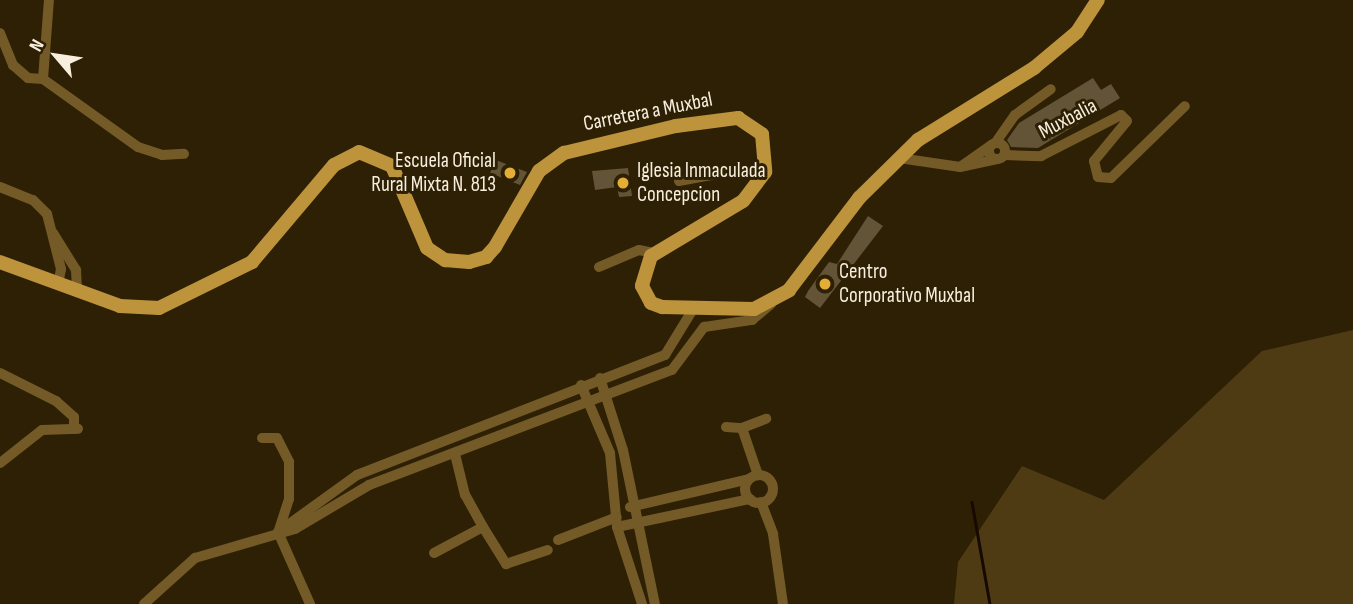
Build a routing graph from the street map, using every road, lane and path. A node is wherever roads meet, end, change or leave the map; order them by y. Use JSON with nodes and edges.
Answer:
{"nodes":[{"id":1,"x":50,"y":0,"type":"edge"},
{"id":2,"x":1098,"y":0,"type":"edge"},
{"id":3,"x":0,"y":33,"type":"edge"},
{"id":4,"x":43,"y":79,"type":"junction"},
{"id":5,"x":1051,"y":89,"type":"dead end"},
{"id":6,"x":1185,"y":106,"type":"dead end"},
{"id":7,"x":994,"y":144,"type":"junction"},
{"id":8,"x":184,"y":154,"type":"dead end"},
{"id":9,"x":1001,"y":157,"type":"junction"},
{"id":10,"x":899,"y":158,"type":"junction"},
{"id":11,"x":960,"y":167,"type":"junction"},
{"id":12,"x":765,"y":172,"type":"junction"},
{"id":13,"x":679,"y":181,"type":"dead end"},
{"id":14,"x":0,"y":187,"type":"edge"},
{"id":15,"x":53,"y":233,"type":"junction"},
{"id":16,"x":655,"y":253,"type":"junction"},
{"id":17,"x":0,"y":262,"type":"edge"},
{"id":18,"x":599,"y":267,"type":"dead end"},
{"id":19,"x":58,"y":284,"type":"junction"},
{"id":20,"x":77,"y":292,"type":"junction"},
{"id":21,"x":771,"y":304,"type":"junction"},
{"id":22,"x":692,"y":311,"type":"junction"},
{"id":23,"x":0,"y":373,"type":"edge"},
{"id":24,"x":600,"y":378,"type":"junction"},
{"id":25,"x":581,"y":385,"type":"junction"},
{"id":26,"x":607,"y":394,"type":"junction"},
{"id":27,"x":591,"y":402,"type":"junction"},
{"id":28,"x":766,"y":419,"type":"dead end"},
{"id":29,"x":726,"y":427,"type":"dead end"},
{"id":30,"x":742,"y":428,"type":"junction"},
{"id":31,"x":262,"y":438,"type":"dead end"},
{"id":32,"x":455,"y":454,"type":"junction"},
{"id":33,"x":0,"y":463,"type":"edge"},
{"id":34,"x":754,"y":477,"type":"junction"},
{"id":35,"x":756,"y":501,"type":"junction"},
{"id":36,"x":634,"y":507,"type":"junction"},
{"id":37,"x":617,"y":517,"type":"junction"},
{"id":38,"x":638,"y":524,"type":"junction"},
{"id":39,"x":483,"y":527,"type":"junction"},
{"id":40,"x":278,"y":532,"type":"junction"},
{"id":41,"x":558,"y":540,"type":"dead end"},
{"id":42,"x":548,"y":550,"type":"dead end"},
{"id":43,"x":435,"y":553,"type":"dead end"},
{"id":44,"x":144,"y":604,"type":"edge"},
{"id":45,"x":310,"y":604,"type":"edge"},
{"id":46,"x":642,"y":604,"type":"edge"},
{"id":47,"x":655,"y":604,"type":"edge"},
{"id":48,"x":783,"y":604,"type":"edge"}],
"edges":[{"from":1,"to":4,"type":"street"},
{"from":2,"to":10,"type":"main road"},
{"from":3,"to":4,"type":"street"},
{"from":4,"to":8,"type":"street"},
{"from":5,"to":7,"type":"street"},
{"from":6,"to":9,"type":"street","name":"Muxbalia"},
{"from":7,"to":9,"type":"street"},
{"from":7,"to":11,"type":"street"},
{"from":9,"to":11,"type":"street","name":"Muxbalia"},
{"from":10,"to":11,"type":"street","name":"Muxbalia"},
{"from":10,"to":21,"type":"main road"},
{"from":12,"to":13,"type":"street"},
{"from":12,"to":16,"type":"main road"},
{"from":12,"to":20,"type":"main road","name":"Carretera a Muxbal"},
{"from":14,"to":15,"type":"street"},
{"from":15,"to":19,"type":"street"},
{"from":15,"to":20,"type":"street"},
{"from":16,"to":18,"type":"street"},
{"from":16,"to":22,"type":"main road"},
{"from":17,"to":19,"type":"main road","name":"Carretera a Muxbal"},
{"from":19,"to":20,"type":"main road","name":"Carretera a Muxbal"},
{"from":21,"to":22,"type":"main road"},
{"from":21,"to":26,"type":"street"},
{"from":22,"to":24,"type":"street"},
{"from":23,"to":33,"type":"street"},
{"from":24,"to":25,"type":"street"},
{"from":24,"to":26,"type":"street"},
{"from":25,"to":27,"type":"street"},
{"from":25,"to":40,"type":"street"},
{"from":26,"to":27,"type":"street"},
{"from":26,"to":36,"type":"street"},
{"from":27,"to":32,"type":"street"},
{"from":27,"to":37,"type":"street"},
{"from":28,"to":30,"type":"street"},
{"from":29,"to":30,"type":"street"},
{"from":30,"to":34,"type":"street"},
{"from":31,"to":40,"type":"street"},
{"from":32,"to":39,"type":"street"},
{"from":32,"to":40,"type":"street"},
{"from":34,"to":35,"type":"street"},
{"from":34,"to":35,"type":"street"},
{"from":34,"to":36,"type":"street"},
{"from":35,"to":38,"type":"street"},
{"from":35,"to":48,"type":"street"},
{"from":36,"to":37,"type":"street"},
{"from":36,"to":38,"type":"street"},
{"from":37,"to":38,"type":"street"},
{"from":37,"to":41,"type":"street"},
{"from":37,"to":46,"type":"street"},
{"from":38,"to":47,"type":"street"},
{"from":39,"to":42,"type":"street"},
{"from":39,"to":43,"type":"street"},
{"from":40,"to":44,"type":"street"},
{"from":40,"to":45,"type":"street"}]}
